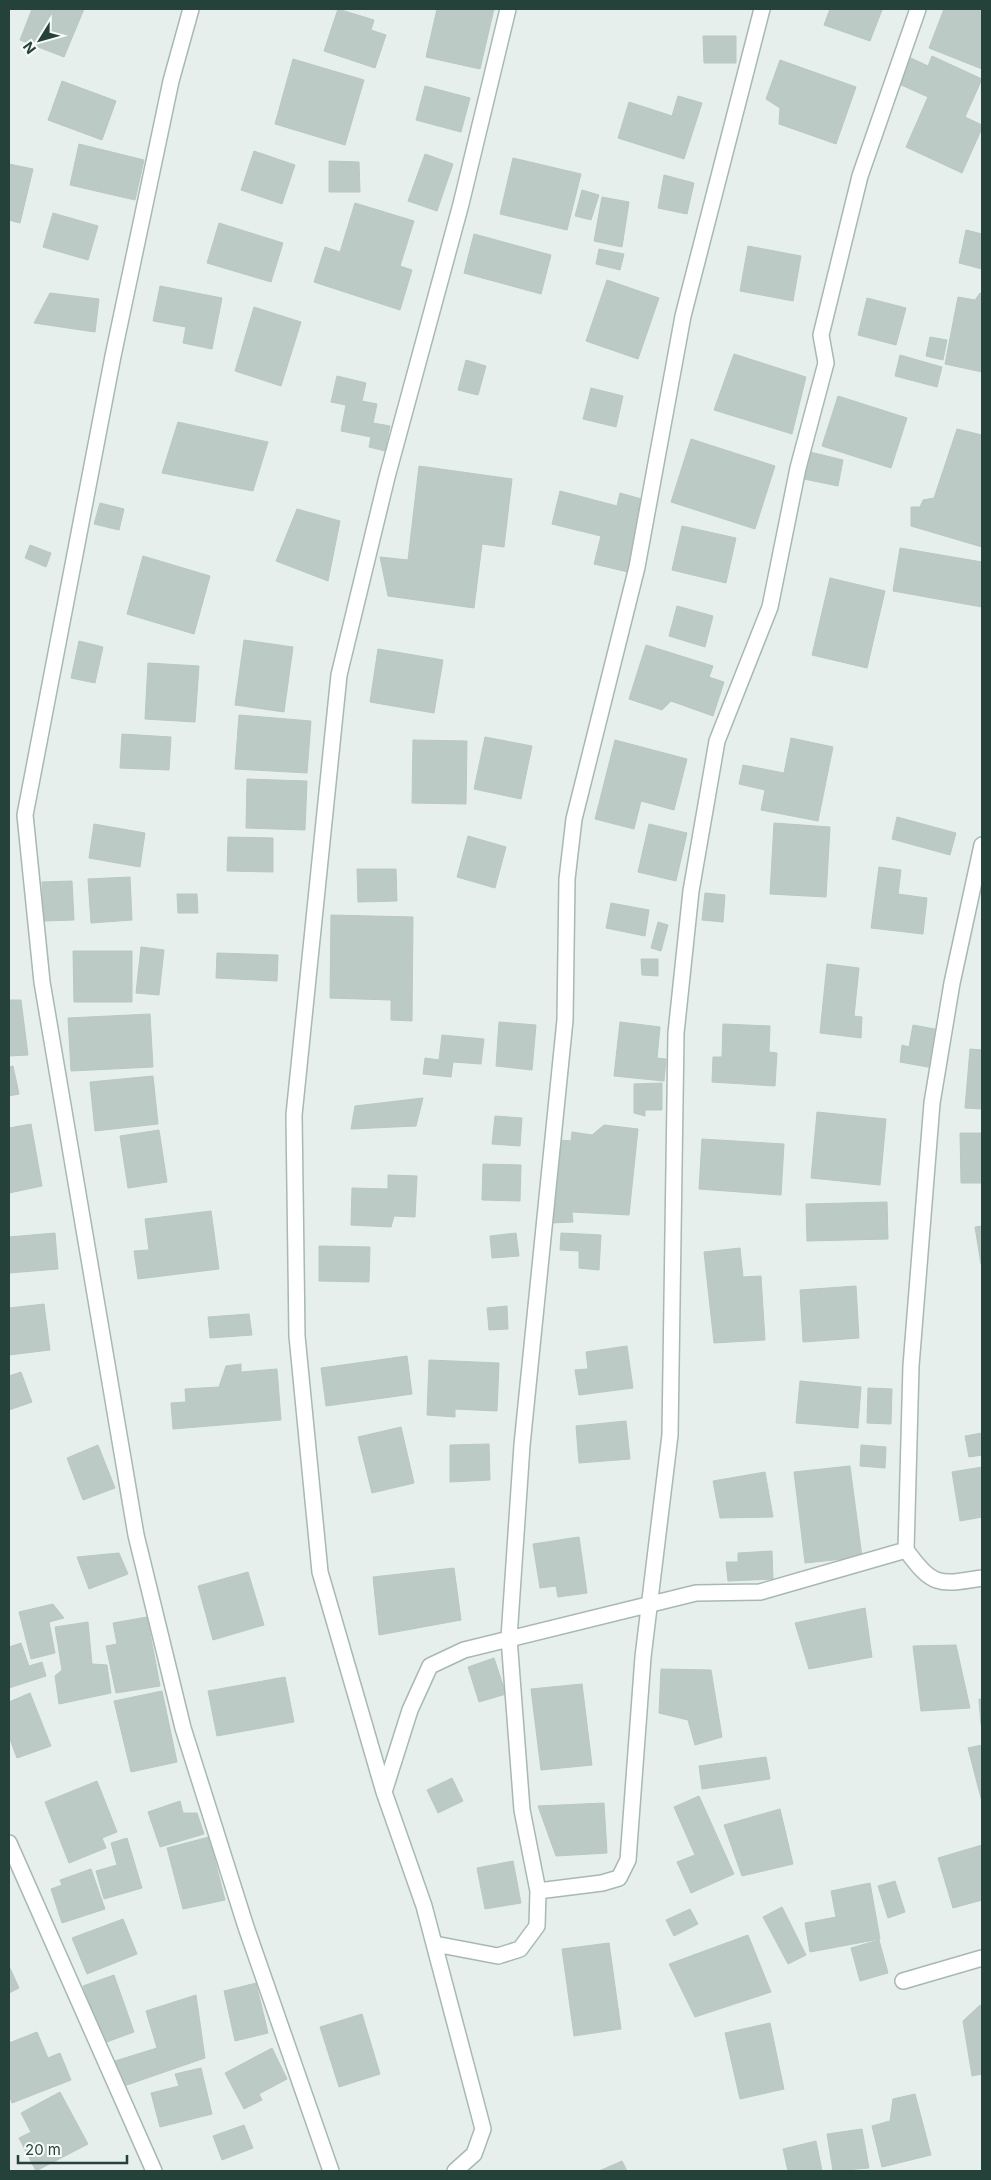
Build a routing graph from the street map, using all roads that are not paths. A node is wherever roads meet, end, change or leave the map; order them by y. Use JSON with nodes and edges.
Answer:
{"nodes":[{"id":1,"x":191,"y":9,"type":"edge"},
{"id":2,"x":508,"y":9,"type":"edge"},
{"id":3,"x":762,"y":9,"type":"edge"},
{"id":4,"x":918,"y":9,"type":"edge"},
{"id":5,"x":982,"y":844,"type":"edge"},
{"id":6,"x":906,"y":1550,"type":"junction"},
{"id":7,"x":982,"y":1578,"type":"edge"},
{"id":8,"x":650,"y":1604,"type":"junction"},
{"id":9,"x":508,"y":1638,"type":"junction"},
{"id":10,"x":384,"y":1792,"type":"junction"},
{"id":11,"x":9,"y":1844,"type":"edge"},
{"id":12,"x":538,"y":1890,"type":"junction"},
{"id":13,"x":435,"y":1944,"type":"junction"},
{"id":14,"x":982,"y":1958,"type":"edge"},
{"id":15,"x":903,"y":1981,"type":"dead end"},
{"id":16,"x":154,"y":2171,"type":"edge"},
{"id":17,"x":331,"y":2171,"type":"edge"},
{"id":18,"x":455,"y":2171,"type":"edge"}],
"edges":[{"from":1,"to":17,"type":"street"},
{"from":2,"to":10,"type":"street"},
{"from":3,"to":9,"type":"street"},
{"from":4,"to":8,"type":"street"},
{"from":5,"to":6,"type":"street"},
{"from":6,"to":7,"type":"street"},
{"from":6,"to":8,"type":"street"},
{"from":8,"to":9,"type":"street"},
{"from":8,"to":12,"type":"street"},
{"from":9,"to":10,"type":"street"},
{"from":9,"to":12,"type":"street"},
{"from":10,"to":13,"type":"street"},
{"from":11,"to":16,"type":"street"},
{"from":12,"to":13,"type":"street"},
{"from":13,"to":18,"type":"street"},
{"from":14,"to":15,"type":"street"}]}
